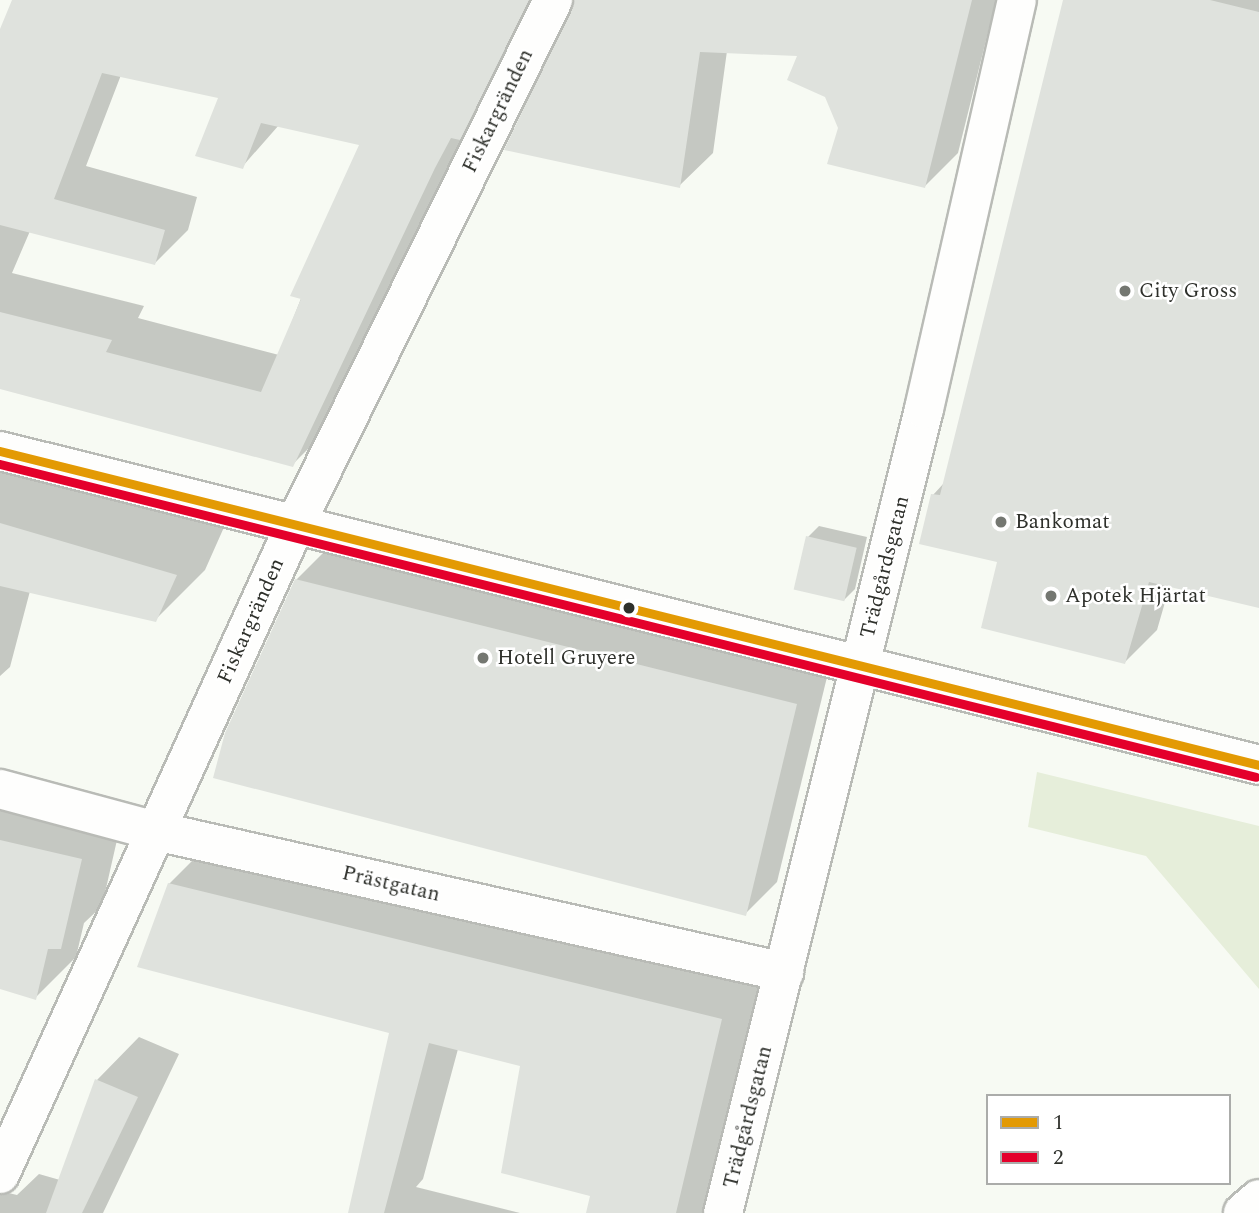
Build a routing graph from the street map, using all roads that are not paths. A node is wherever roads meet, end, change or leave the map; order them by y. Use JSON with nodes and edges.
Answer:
{"nodes":[{"id":1,"x":553,"y":0,"type":"edge"},
{"id":2,"x":1017,"y":0,"type":"edge"},
{"id":3,"x":0,"y":451,"type":"edge"},
{"id":4,"x":296,"y":523,"type":"junction"},
{"id":5,"x":860,"y":665,"type":"junction"},
{"id":6,"x":1259,"y":765,"type":"edge"},
{"id":7,"x":0,"y":789,"type":"edge"},
{"id":8,"x":156,"y":831,"type":"junction"},
{"id":9,"x":785,"y":972,"type":"junction"},
{"id":10,"x":0,"y":1174,"type":"edge"},
{"id":11,"x":1259,"y":1199,"type":"edge"},
{"id":12,"x":723,"y":1213,"type":"edge"},
{"id":13,"x":1243,"y":1213,"type":"edge"}],
"edges":[{"from":1,"to":4,"type":"street","name":"Fiskargränden"},
{"from":2,"to":5,"type":"street","name":"Trädgårdsgatan"},
{"from":3,"to":4,"type":"street"},
{"from":4,"to":5,"type":"street"},
{"from":4,"to":8,"type":"street","name":"Fiskargränden"},
{"from":5,"to":6,"type":"street"},
{"from":5,"to":9,"type":"street","name":"Trädgårdsgatan"},
{"from":7,"to":8,"type":"street","name":"Prästgatan"},
{"from":8,"to":9,"type":"street","name":"Prästgatan"},
{"from":8,"to":10,"type":"street","name":"Fiskargränden"},
{"from":9,"to":12,"type":"street","name":"Trädgårdsgatan"},
{"from":11,"to":13,"type":"street"}]}
